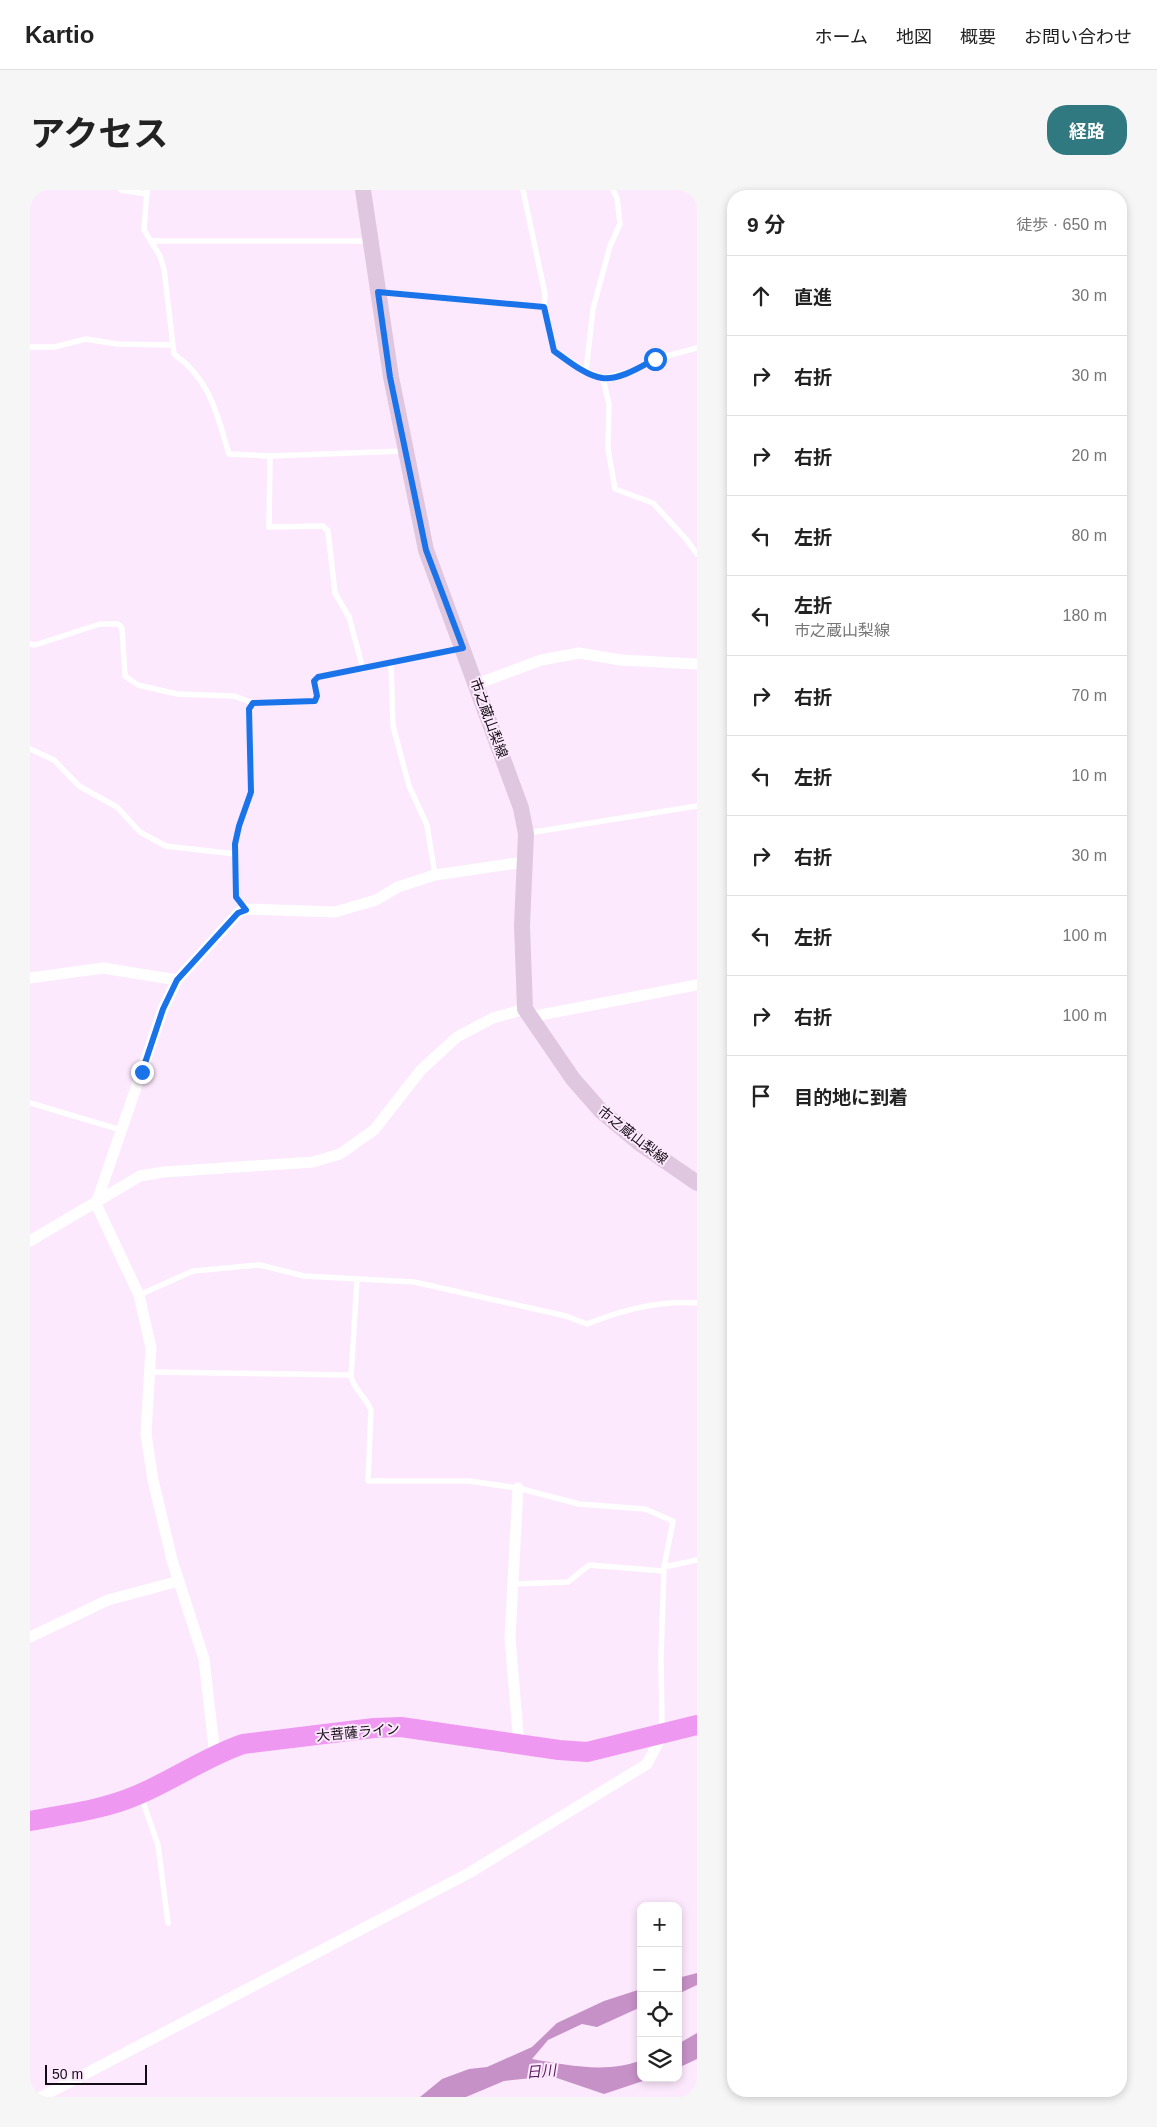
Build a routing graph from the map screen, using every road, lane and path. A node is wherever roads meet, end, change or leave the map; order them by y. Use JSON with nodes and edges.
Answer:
{"nodes":[{"id":1,"x":121,"y":190,"type":"edge"},
{"id":2,"x":363,"y":190,"type":"edge"},
{"id":3,"x":523,"y":190,"type":"edge"},
{"id":4,"x":613,"y":190,"type":"edge"},
{"id":5,"x":147,"y":192,"type":"edge"},
{"id":6,"x":151,"y":241,"type":"junction"},
{"id":7,"x":371,"y":241,"type":"junction"},
{"id":8,"x":378,"y":292,"type":"junction"},
{"id":9,"x":544,"y":307,"type":"junction"},
{"id":10,"x":172,"y":345,"type":"junction"},
{"id":11,"x":30,"y":346,"type":"edge"},
{"id":12,"x":697,"y":348,"type":"edge"},
{"id":13,"x":586,"y":371,"type":"junction"},
{"id":14,"x":603,"y":378,"type":"junction"},
{"id":15,"x":405,"y":451,"type":"junction"},
{"id":16,"x":270,"y":456,"type":"junction"},
{"id":17,"x":697,"y":554,"type":"edge"},
{"id":18,"x":30,"y":644,"type":"edge"},
{"id":19,"x":463,"y":648,"type":"junction"},
{"id":20,"x":391,"y":664,"type":"junction"},
{"id":21,"x":697,"y":664,"type":"edge"},
{"id":22,"x":363,"y":669,"type":"junction"},
{"id":23,"x":477,"y":684,"type":"junction"},
{"id":24,"x":253,"y":703,"type":"junction"},
{"id":25,"x":30,"y":749,"type":"edge"},
{"id":26,"x":697,"y":806,"type":"edge"},
{"id":27,"x":526,"y":834,"type":"junction"},
{"id":28,"x":235,"y":854,"type":"junction"},
{"id":29,"x":524,"y":862,"type":"junction"},
{"id":30,"x":435,"y":875,"type":"junction"},
{"id":31,"x":246,"y":910,"type":"junction"},
{"id":32,"x":30,"y":978,"type":"edge"},
{"id":33,"x":177,"y":980,"type":"junction"},
{"id":34,"x":697,"y":985,"type":"edge"},
{"id":35,"x":528,"y":1013,"type":"junction"},
{"id":36,"x":30,"y":1103,"type":"edge"},
{"id":37,"x":121,"y":1130,"type":"junction"},
{"id":38,"x":697,"y":1183,"type":"edge"},
{"id":39,"x":96,"y":1204,"type":"junction"},
{"id":40,"x":30,"y":1241,"type":"edge"},
{"id":41,"x":357,"y":1280,"type":"junction"},
{"id":42,"x":139,"y":1295,"type":"junction"},
{"id":43,"x":697,"y":1303,"type":"edge"},
{"id":44,"x":150,"y":1372,"type":"junction"},
{"id":45,"x":351,"y":1374,"type":"junction"},
{"id":46,"x":518,"y":1488,"type":"junction"},
{"id":47,"x":697,"y":1560,"type":"edge"},
{"id":48,"x":664,"y":1569,"type":"junction"},
{"id":49,"x":179,"y":1582,"type":"junction"},
{"id":50,"x":514,"y":1584,"type":"junction"},
{"id":51,"x":30,"y":1637,"type":"edge"},
{"id":52,"x":697,"y":1724,"type":"edge"},
{"id":53,"x":662,"y":1733,"type":"junction"},
{"id":54,"x":519,"y":1744,"type":"junction"},
{"id":55,"x":215,"y":1756,"type":"junction"},
{"id":56,"x":141,"y":1794,"type":"junction"},
{"id":57,"x":30,"y":1821,"type":"edge"},
{"id":58,"x":168,"y":1922,"type":"dead end"},
{"id":59,"x":41,"y":2097,"type":"edge"}],
"edges":[{"from":1,"to":5,"type":"lane"},
{"from":2,"to":7,"type":"main road","name":"市之蔵山梨線"},
{"from":3,"to":9,"type":"lane"},
{"from":4,"to":13,"type":"lane"},
{"from":5,"to":6,"type":"lane"},
{"from":6,"to":7,"type":"lane"},
{"from":6,"to":10,"type":"lane"},
{"from":7,"to":8,"type":"main road","name":"市之蔵山梨線"},
{"from":8,"to":9,"type":"lane"},
{"from":8,"to":15,"type":"main road","name":"市之蔵山梨線"},
{"from":9,"to":13,"type":"lane"},
{"from":10,"to":11,"type":"lane"},
{"from":10,"to":16,"type":"lane"},
{"from":12,"to":14,"type":"lane"},
{"from":13,"to":14,"type":"lane"},
{"from":14,"to":17,"type":"lane"},
{"from":15,"to":16,"type":"lane"},
{"from":15,"to":19,"type":"main road","name":"市之蔵山梨線"},
{"from":16,"to":22,"type":"lane"},
{"from":18,"to":24,"type":"lane"},
{"from":19,"to":20,"type":"lane"},
{"from":19,"to":23,"type":"main road","name":"市之蔵山梨線"},
{"from":20,"to":22,"type":"lane"},
{"from":20,"to":30,"type":"lane"},
{"from":21,"to":23,"type":"street"},
{"from":22,"to":24,"type":"lane"},
{"from":23,"to":27,"type":"main road","name":"市之蔵山梨線"},
{"from":24,"to":28,"type":"lane"},
{"from":25,"to":28,"type":"lane"},
{"from":26,"to":27,"type":"lane"},
{"from":27,"to":29,"type":"main road","name":"市之蔵山梨線"},
{"from":28,"to":31,"type":"lane"},
{"from":29,"to":30,"type":"street"},
{"from":29,"to":35,"type":"main road","name":"市之蔵山梨線"},
{"from":30,"to":31,"type":"street"},
{"from":31,"to":33,"type":"street"},
{"from":32,"to":33,"type":"street"},
{"from":33,"to":37,"type":"street"},
{"from":34,"to":35,"type":"street"},
{"from":35,"to":38,"type":"main road","name":"市之蔵山梨線"},
{"from":35,"to":39,"type":"street"},
{"from":36,"to":37,"type":"lane"},
{"from":37,"to":39,"type":"street"},
{"from":39,"to":40,"type":"street"},
{"from":39,"to":42,"type":"street"},
{"from":41,"to":42,"type":"lane"},
{"from":41,"to":43,"type":"lane"},
{"from":41,"to":45,"type":"lane"},
{"from":42,"to":44,"type":"street"},
{"from":44,"to":45,"type":"lane"},
{"from":44,"to":49,"type":"street"},
{"from":45,"to":46,"type":"lane"},
{"from":46,"to":48,"type":"lane"},
{"from":46,"to":50,"type":"street"},
{"from":47,"to":48,"type":"lane"},
{"from":48,"to":50,"type":"lane"},
{"from":48,"to":53,"type":"lane"},
{"from":49,"to":51,"type":"street"},
{"from":49,"to":55,"type":"street"},
{"from":50,"to":54,"type":"street"},
{"from":52,"to":53,"type":"highway","name":"大菩薩ライン"},
{"from":53,"to":54,"type":"highway","name":"大菩薩ライン"},
{"from":53,"to":59,"type":"street"},
{"from":54,"to":55,"type":"highway","name":"大菩薩ライン"},
{"from":55,"to":56,"type":"highway","name":"大菩薩ライン"},
{"from":56,"to":57,"type":"highway","name":"大菩薩ライン"},
{"from":56,"to":58,"type":"lane"}]}
